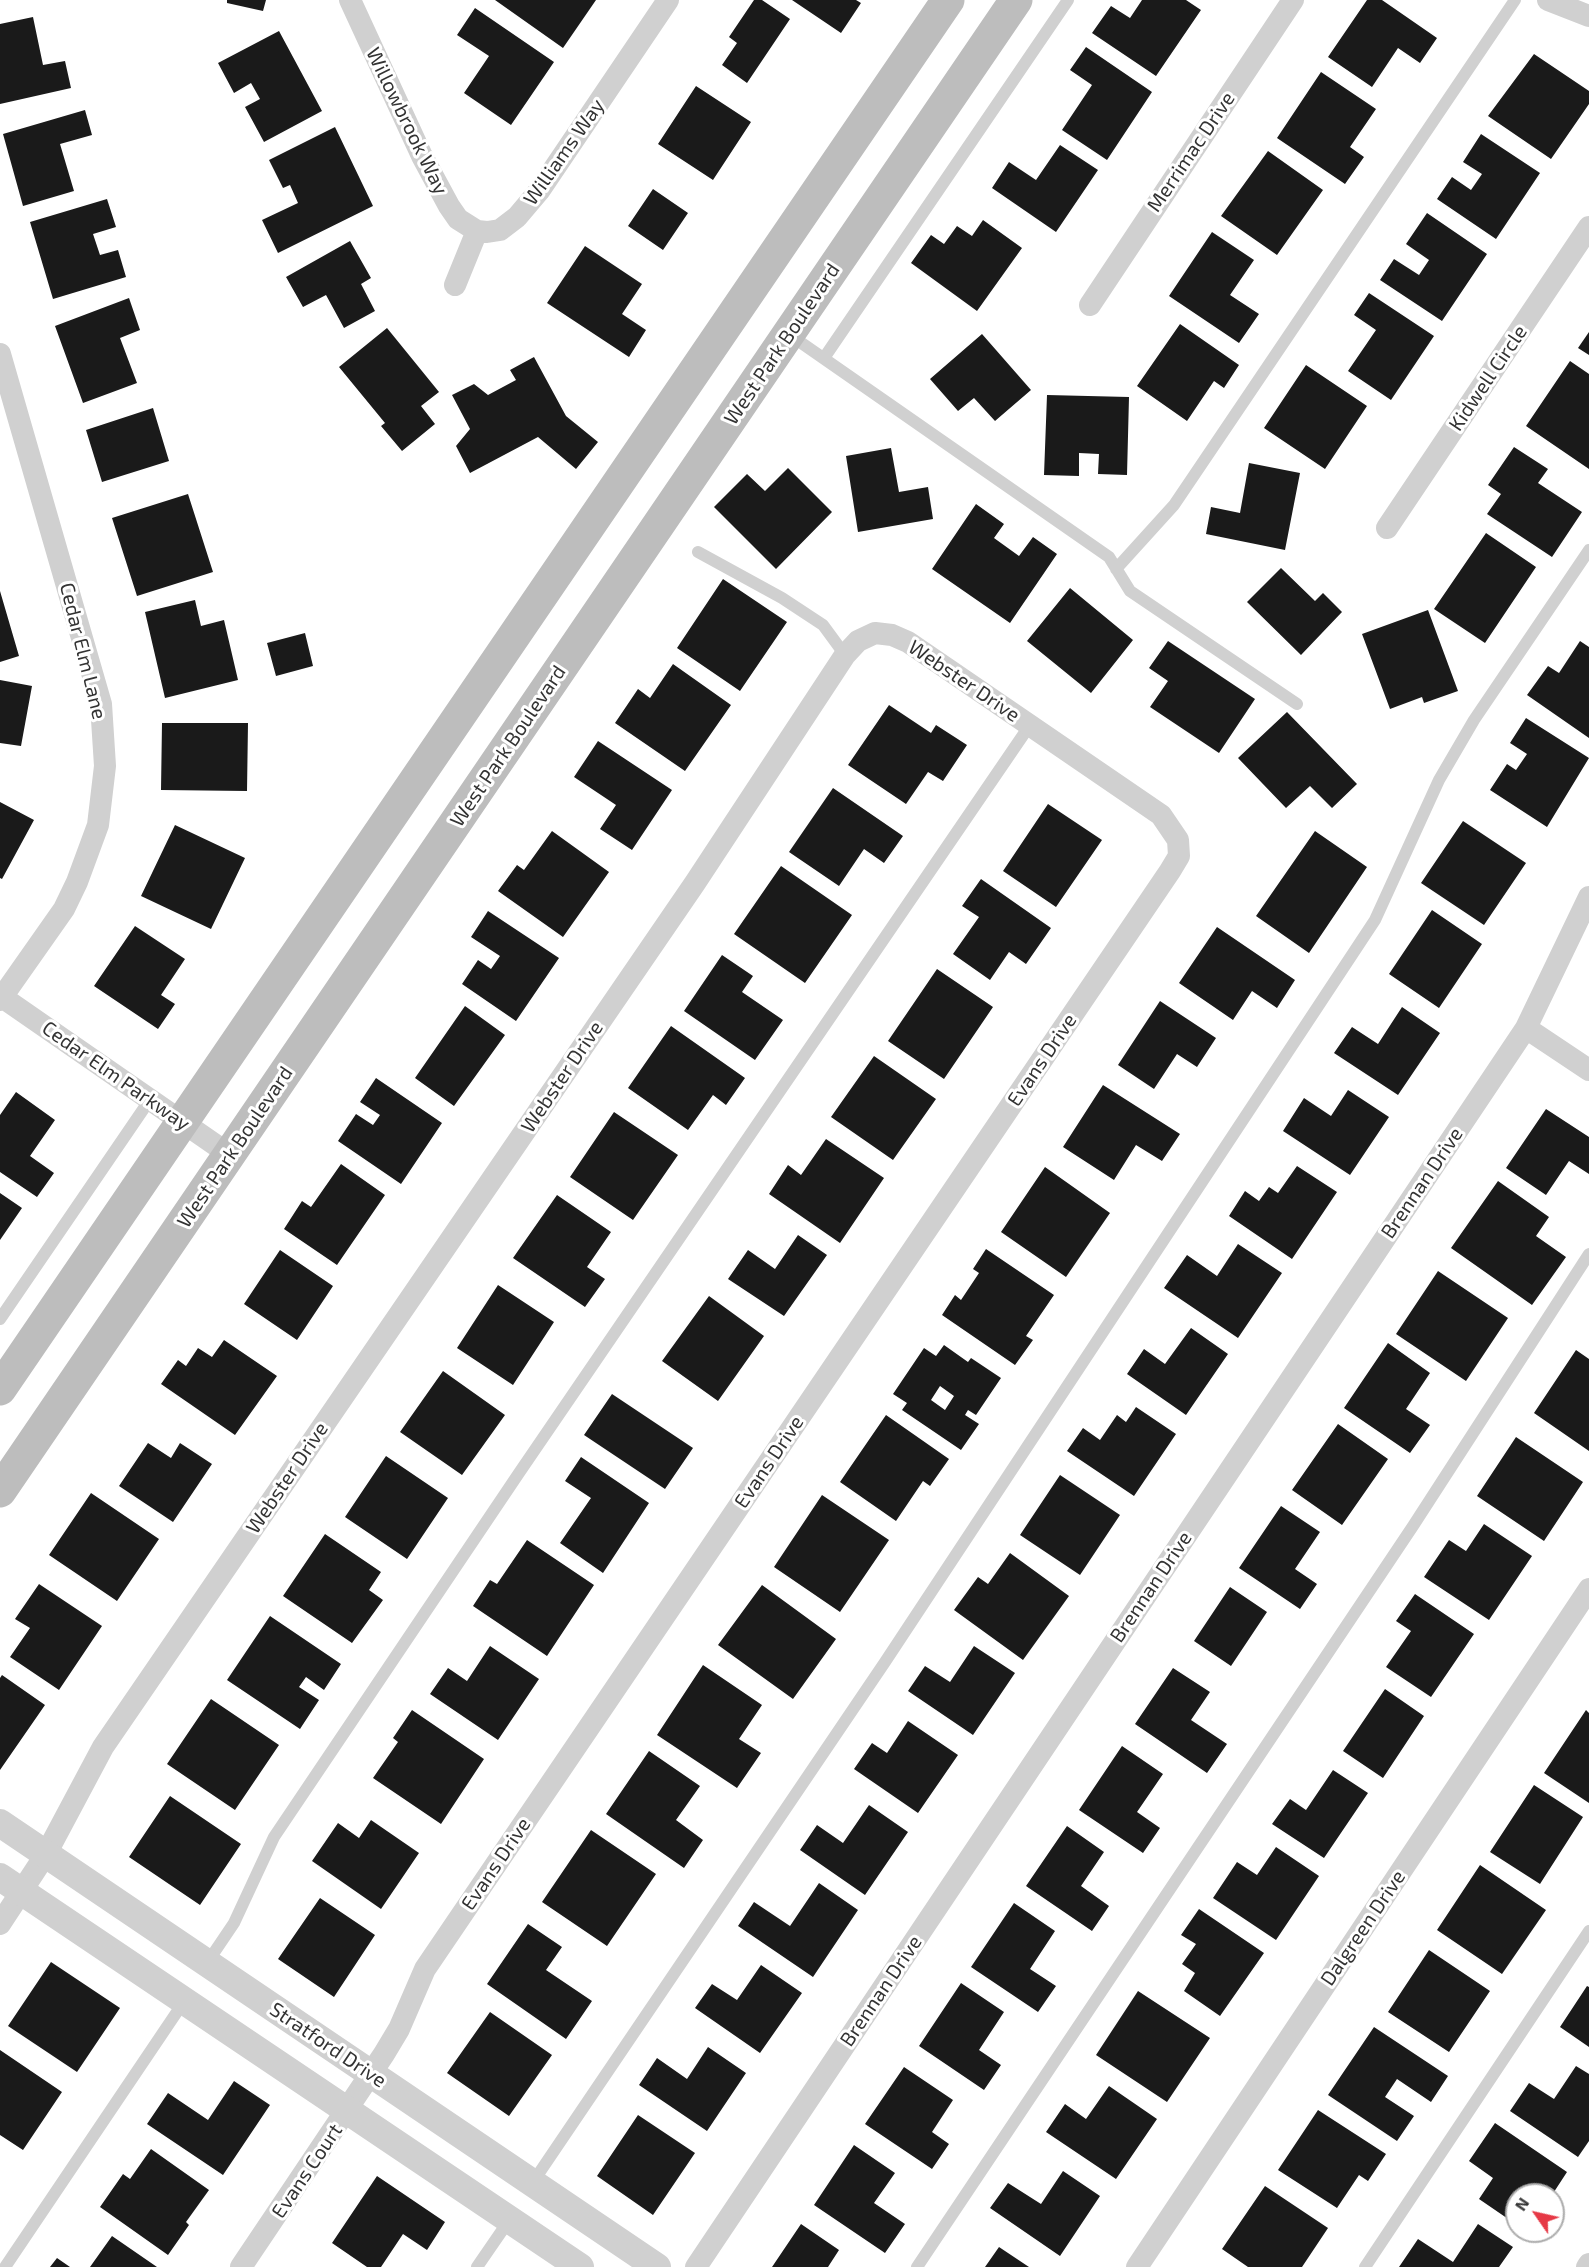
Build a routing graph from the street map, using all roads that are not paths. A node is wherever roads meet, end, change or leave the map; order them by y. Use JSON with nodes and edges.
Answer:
{"nodes":[{"id":1,"x":350,"y":0,"type":"edge"},
{"id":2,"x":668,"y":0,"type":"edge"},
{"id":3,"x":948,"y":0,"type":"edge"},
{"id":4,"x":1016,"y":0,"type":"edge"},
{"id":5,"x":1068,"y":0,"type":"edge"},
{"id":6,"x":1293,"y":0,"type":"edge"},
{"id":7,"x":1515,"y":0,"type":"edge"},
{"id":8,"x":1548,"y":0,"type":"edge"},
{"id":9,"x":1589,"y":16,"type":"edge"},
{"id":10,"x":1589,"y":227,"type":"edge"},
{"id":11,"x":477,"y":231,"type":"junction"},
{"id":12,"x":455,"y":285,"type":"dead end"},
{"id":13,"x":1090,"y":305,"type":"dead end"},
{"id":14,"x":789,"y":334,"type":"junction"},
{"id":15,"x":0,"y":354,"type":"edge"},
{"id":16,"x":824,"y":358,"type":"junction"},
{"id":17,"x":1387,"y":528,"type":"dead end"},
{"id":18,"x":1589,"y":550,"type":"edge"},
{"id":19,"x":698,"y":552,"type":"dead end"},
{"id":20,"x":1116,"y":569,"type":"junction"},
{"id":21,"x":844,"y":655,"type":"junction"},
{"id":22,"x":1297,"y":704,"type":"dead end"},
{"id":23,"x":1030,"y":725,"type":"junction"},
{"id":24,"x":1179,"y":856,"type":"joint"},
{"id":25,"x":1589,"y":897,"type":"edge"},
{"id":26,"x":1,"y":998,"type":"edge"},
{"id":27,"x":1526,"y":1028,"type":"junction"},
{"id":28,"x":1589,"y":1070,"type":"edge"},
{"id":29,"x":151,"y":1098,"type":"junction"},
{"id":30,"x":182,"y":1123,"type":"junction"},
{"id":31,"x":230,"y":1155,"type":"junction"},
{"id":32,"x":1589,"y":1254,"type":"edge"},
{"id":33,"x":0,"y":1319,"type":"edge"},
{"id":34,"x":0,"y":1389,"type":"edge"},
{"id":35,"x":0,"y":1491,"type":"edge"},
{"id":36,"x":1589,"y":1589,"type":"edge"},
{"id":37,"x":0,"y":1822,"type":"edge"},
{"id":38,"x":46,"y":1854,"type":"junction"},
{"id":39,"x":11,"y":1884,"type":"edge"},
{"id":40,"x":0,"y":1924,"type":"edge"},
{"id":41,"x":1589,"y":1931,"type":"edge"},
{"id":42,"x":207,"y":1963,"type":"junction"},
{"id":43,"x":185,"y":2000,"type":"junction"},
{"id":44,"x":372,"y":2074,"type":"junction"},
{"id":45,"x":348,"y":2111,"type":"junction"},
{"id":46,"x":533,"y":2182,"type":"junction"},
{"id":47,"x":510,"y":2219,"type":"junction"},
{"id":48,"x":5,"y":2267,"type":"edge"},
{"id":49,"x":242,"y":2267,"type":"edge"},
{"id":50,"x":477,"y":2267,"type":"edge"},
{"id":51,"x":580,"y":2267,"type":"edge"},
{"id":52,"x":657,"y":2267,"type":"edge"},
{"id":53,"x":696,"y":2267,"type":"edge"},
{"id":54,"x":916,"y":2267,"type":"edge"},
{"id":55,"x":1137,"y":2267,"type":"edge"},
{"id":56,"x":1365,"y":2267,"type":"edge"}],
"edges":[{"from":1,"to":11,"type":"street","name":"Willowbrook Way"},
{"from":2,"to":11,"type":"street","name":"Williams Way"},
{"from":3,"to":30,"type":"main road"},
{"from":4,"to":14,"type":"main road","name":"West Park Boulevard"},
{"from":5,"to":16,"type":"lane"},
{"from":6,"to":13,"type":"street","name":"Merrimac Drive"},
{"from":7,"to":20,"type":"lane"},
{"from":8,"to":9,"type":"street"},
{"from":10,"to":17,"type":"street","name":"Kidwell Circle"},
{"from":11,"to":12,"type":"street"},
{"from":14,"to":16,"type":"lane"},
{"from":14,"to":31,"type":"main road","name":"West Park Boulevard"},
{"from":15,"to":26,"type":"street","name":"Cedar Elm Lane"},
{"from":16,"to":20,"type":"lane"},
{"from":18,"to":46,"type":"lane"},
{"from":19,"to":21,"type":"lane"},
{"from":20,"to":22,"type":"lane"},
{"from":21,"to":23,"type":"street","name":"Webster Drive"},
{"from":21,"to":38,"type":"street","name":"Webster Drive"},
{"from":23,"to":24,"type":"street","name":"Webster Drive"},
{"from":23,"to":42,"type":"lane"},
{"from":24,"to":44,"type":"street","name":"Evans Drive"},
{"from":25,"to":27,"type":"street","name":"Brennan Drive"},
{"from":26,"to":29,"type":"street","name":"Cedar Elm Parkway"},
{"from":27,"to":28,"type":"street"},
{"from":27,"to":53,"type":"street","name":"Brennan Drive"},
{"from":29,"to":30,"type":"street","name":"Cedar Elm Parkway"},
{"from":29,"to":33,"type":"lane"},
{"from":30,"to":31,"type":"street","name":"Cedar Elm Parkway"},
{"from":30,"to":34,"type":"main road"},
{"from":31,"to":35,"type":"main road","name":"West Park Boulevard"},
{"from":32,"to":54,"type":"lane"},
{"from":36,"to":55,"type":"street","name":"Dalgreen Drive"},
{"from":37,"to":38,"type":"street","name":"Stratford Drive"},
{"from":38,"to":39,"type":"street","name":"Webster Drive"},
{"from":38,"to":42,"type":"street","name":"Stratford Drive"},
{"from":39,"to":40,"type":"street","name":"Webster Drive"},
{"from":39,"to":43,"type":"street"},
{"from":41,"to":56,"type":"lane"},
{"from":42,"to":44,"type":"street","name":"Stratford Drive"},
{"from":43,"to":45,"type":"street"},
{"from":43,"to":48,"type":"lane"},
{"from":44,"to":45,"type":"street","name":"Evans Court"},
{"from":44,"to":46,"type":"street","name":"Stratford Drive"},
{"from":45,"to":47,"type":"street"},
{"from":45,"to":49,"type":"street","name":"Evans Court"},
{"from":46,"to":52,"type":"street","name":"Stratford Drive"},
{"from":47,"to":50,"type":"lane"},
{"from":47,"to":51,"type":"street"}]}
